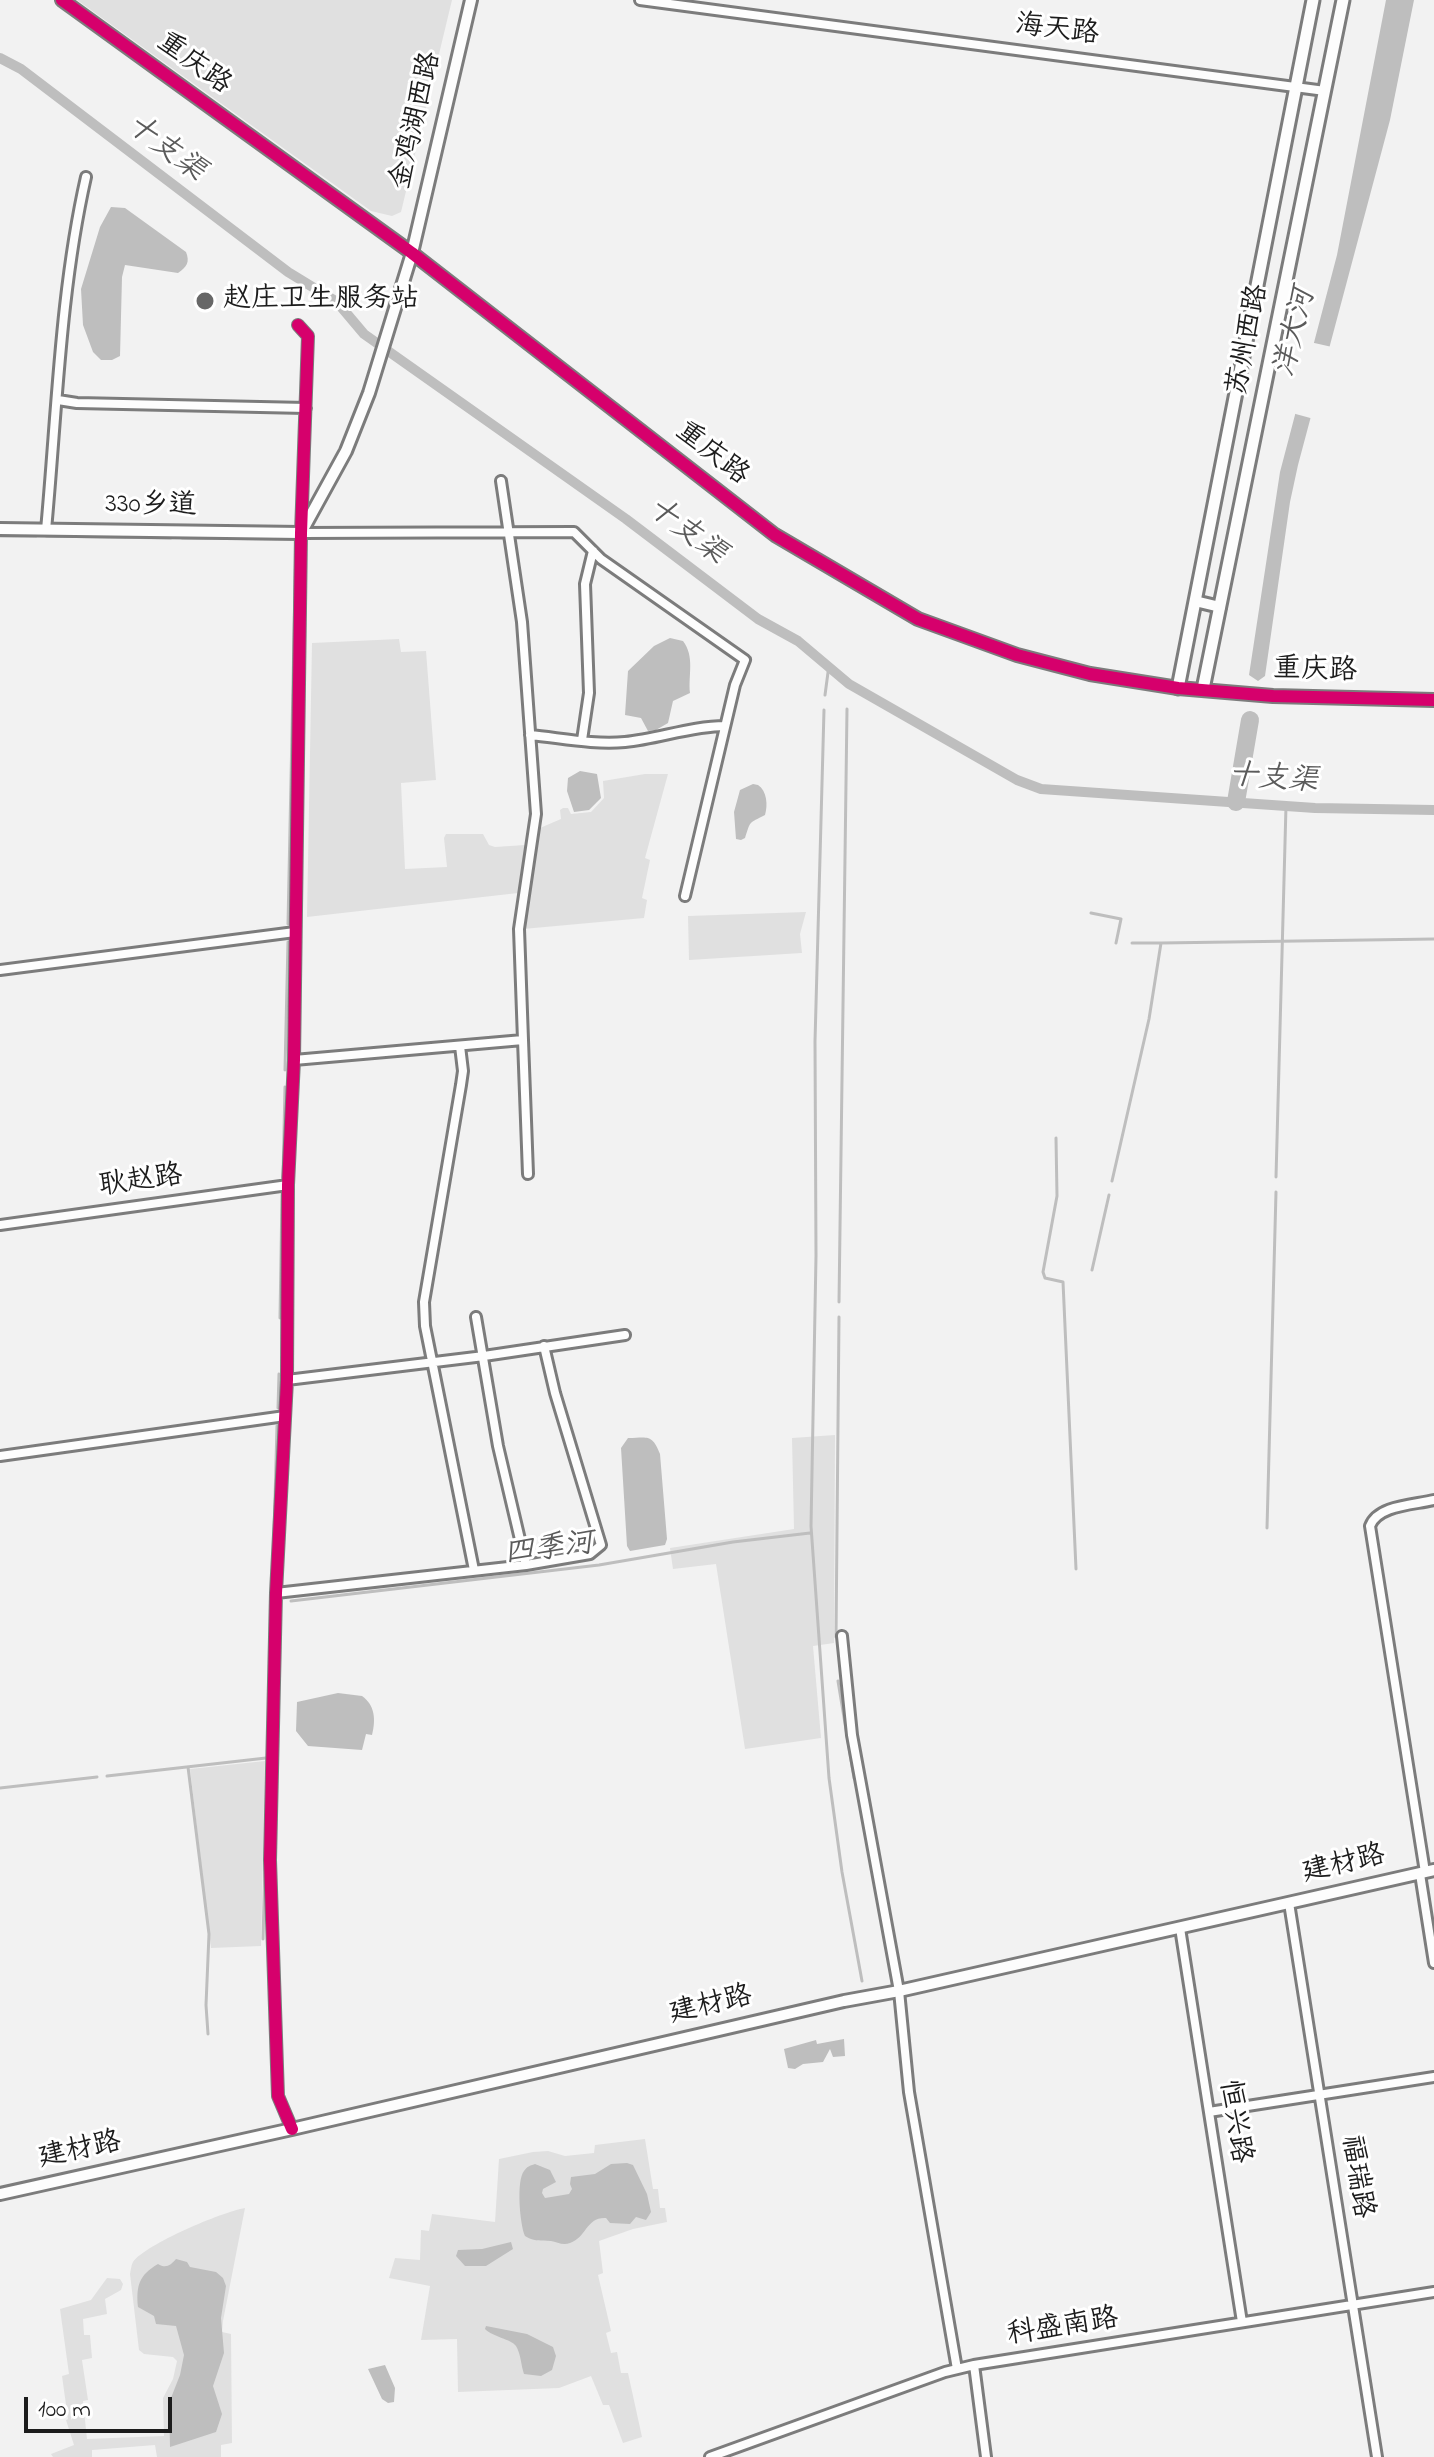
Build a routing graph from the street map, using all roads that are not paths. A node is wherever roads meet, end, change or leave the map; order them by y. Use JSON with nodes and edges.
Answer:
{"nodes":[{"id":1,"x":62,"y":0,"type":"edge"},
{"id":2,"x":471,"y":0,"type":"edge"},
{"id":3,"x":640,"y":0,"type":"edge"},
{"id":4,"x":1313,"y":0,"type":"edge"},
{"id":5,"x":1343,"y":0,"type":"edge"},
{"id":6,"x":1297,"y":86,"type":"junction"},
{"id":7,"x":1325,"y":91,"type":"junction"},
{"id":8,"x":86,"y":177,"type":"dead end"},
{"id":9,"x":412,"y":253,"type":"junction"},
{"id":10,"x":298,"y":325,"type":"dead end"},
{"id":11,"x":58,"y":400,"type":"junction"},
{"id":12,"x":306,"y":408,"type":"junction"},
{"id":13,"x":501,"y":481,"type":"dead end"},
{"id":14,"x":0,"y":529,"type":"edge"},
{"id":15,"x":46,"y":530,"type":"junction"},
{"id":16,"x":301,"y":533,"type":"junction"},
{"id":17,"x":509,"y":533,"type":"junction"},
{"id":18,"x":593,"y":551,"type":"junction"},
{"id":19,"x":1195,"y":601,"type":"junction"},
{"id":20,"x":1220,"y":607,"type":"junction"},
{"id":21,"x":1178,"y":688,"type":"junction"},
{"id":22,"x":1203,"y":689,"type":"junction"},
{"id":23,"x":1434,"y":700,"type":"edge"},
{"id":24,"x":725,"y":726,"type":"junction"},
{"id":25,"x":530,"y":735,"type":"junction"},
{"id":26,"x":582,"y":740,"type":"junction"},
{"id":27,"x":685,"y":896,"type":"dead end"},
{"id":28,"x":295,"y":932,"type":"junction"},
{"id":29,"x":0,"y":970,"type":"edge"},
{"id":30,"x":523,"y":1040,"type":"junction"},
{"id":31,"x":460,"y":1046,"type":"junction"},
{"id":32,"x":294,"y":1060,"type":"junction"},
{"id":33,"x":528,"y":1174,"type":"dead end"},
{"id":34,"x":288,"y":1185,"type":"junction"},
{"id":35,"x":0,"y":1225,"type":"edge"},
{"id":36,"x":476,"y":1317,"type":"dead end"},
{"id":37,"x":625,"y":1335,"type":"dead end"},
{"id":38,"x":544,"y":1346,"type":"junction"},
{"id":39,"x":484,"y":1356,"type":"junction"},
{"id":40,"x":433,"y":1362,"type":"junction"},
{"id":41,"x":287,"y":1380,"type":"junction"},
{"id":42,"x":285,"y":1416,"type":"junction"},
{"id":43,"x":0,"y":1456,"type":"edge"},
{"id":44,"x":1434,"y":1500,"type":"edge"},
{"id":45,"x":526,"y":1565,"type":"junction"},
{"id":46,"x":474,"y":1570,"type":"junction"},
{"id":47,"x":276,"y":1593,"type":"junction"},
{"id":48,"x":842,"y":1636,"type":"dead end"},
{"id":49,"x":1426,"y":1872,"type":"edge"},
{"id":50,"x":1289,"y":1903,"type":"junction"},
{"id":51,"x":1180,"y":1928,"type":"junction"},
{"id":52,"x":1434,"y":1963,"type":"edge"},
{"id":53,"x":899,"y":1991,"type":"junction"},
{"id":54,"x":1434,"y":2077,"type":"edge"},
{"id":55,"x":1320,"y":2095,"type":"junction"},
{"id":56,"x":1209,"y":2112,"type":"junction"},
{"id":57,"x":292,"y":2129,"type":"junction"},
{"id":58,"x":0,"y":2194,"type":"edge"},
{"id":59,"x":1434,"y":2292,"type":"edge"},
{"id":60,"x":1353,"y":2305,"type":"junction"},
{"id":61,"x":1242,"y":2322,"type":"junction"},
{"id":62,"x":974,"y":2365,"type":"junction"},
{"id":63,"x":957,"y":2369,"type":"junction"},
{"id":64,"x":710,"y":2457,"type":"edge"},
{"id":65,"x":986,"y":2457,"type":"edge"},
{"id":66,"x":1377,"y":2457,"type":"edge"}],
"edges":[{"from":1,"to":9,"type":"street","name":"重庆路"},
{"from":2,"to":9,"type":"street","name":"金鸡湖西路"},
{"from":3,"to":6,"type":"street","name":"海天路"},
{"from":4,"to":6,"type":"main road","name":"苏州西路"},
{"from":5,"to":7,"type":"main road","name":"苏州西路"},
{"from":6,"to":7,"type":"street","name":"海天路"},
{"from":6,"to":19,"type":"main road","name":"苏州西路"},
{"from":7,"to":20,"type":"main road","name":"苏州西路"},
{"from":8,"to":11,"type":"street"},
{"from":9,"to":16,"type":"street","name":"金鸡湖西路"},
{"from":9,"to":21,"type":"street","name":"重庆路"},
{"from":10,"to":12,"type":"street"},
{"from":11,"to":12,"type":"street"},
{"from":11,"to":15,"type":"street"},
{"from":12,"to":16,"type":"street"},
{"from":13,"to":17,"type":"street"},
{"from":14,"to":15,"type":"street","name":"330乡道"},
{"from":15,"to":16,"type":"street","name":"330乡道"},
{"from":16,"to":17,"type":"street"},
{"from":16,"to":28,"type":"street"},
{"from":17,"to":18,"type":"street"},
{"from":17,"to":25,"type":"street"},
{"from":18,"to":24,"type":"street"},
{"from":18,"to":26,"type":"street"},
{"from":19,"to":20,"type":"street"},
{"from":19,"to":21,"type":"main road","name":"苏州西路"},
{"from":20,"to":22,"type":"main road","name":"苏州西路"},
{"from":21,"to":22,"type":"street","name":"重庆路"},
{"from":22,"to":23,"type":"street","name":"重庆路"},
{"from":24,"to":26,"type":"street"},
{"from":24,"to":27,"type":"street"},
{"from":25,"to":26,"type":"street"},
{"from":25,"to":30,"type":"street"},
{"from":28,"to":29,"type":"street"},
{"from":28,"to":32,"type":"street"},
{"from":30,"to":31,"type":"street"},
{"from":30,"to":33,"type":"street"},
{"from":31,"to":32,"type":"street"},
{"from":31,"to":40,"type":"street"},
{"from":32,"to":34,"type":"street"},
{"from":34,"to":35,"type":"street","name":"耿赵路"},
{"from":34,"to":41,"type":"street"},
{"from":36,"to":39,"type":"street"},
{"from":37,"to":38,"type":"street"},
{"from":38,"to":39,"type":"street"},
{"from":38,"to":45,"type":"street"},
{"from":39,"to":40,"type":"street"},
{"from":39,"to":45,"type":"street"},
{"from":40,"to":41,"type":"street"},
{"from":40,"to":46,"type":"street"},
{"from":41,"to":42,"type":"street"},
{"from":42,"to":43,"type":"street"},
{"from":42,"to":47,"type":"street"},
{"from":44,"to":49,"type":"street"},
{"from":45,"to":46,"type":"street"},
{"from":46,"to":47,"type":"street"},
{"from":47,"to":57,"type":"street"},
{"from":48,"to":53,"type":"street"},
{"from":49,"to":50,"type":"street","name":"建材路"},
{"from":49,"to":52,"type":"street"},
{"from":50,"to":51,"type":"street","name":"建材路"},
{"from":50,"to":55,"type":"street","name":"福瑞路"},
{"from":51,"to":53,"type":"street","name":"建材路"},
{"from":51,"to":56,"type":"street","name":"恒兴路"},
{"from":53,"to":57,"type":"street","name":"建材路"},
{"from":53,"to":63,"type":"street"},
{"from":54,"to":55,"type":"street"},
{"from":55,"to":56,"type":"street"},
{"from":55,"to":60,"type":"street","name":"福瑞路"},
{"from":56,"to":61,"type":"street","name":"恒兴路"},
{"from":57,"to":58,"type":"street","name":"建材路"},
{"from":59,"to":60,"type":"street","name":"科盛南路"},
{"from":60,"to":61,"type":"street","name":"科盛南路"},
{"from":60,"to":66,"type":"street","name":"福瑞路"},
{"from":61,"to":62,"type":"street","name":"科盛南路"},
{"from":62,"to":63,"type":"street","name":"科盛南路"},
{"from":62,"to":65,"type":"street"},
{"from":63,"to":64,"type":"street","name":"科盛南路"}]}
